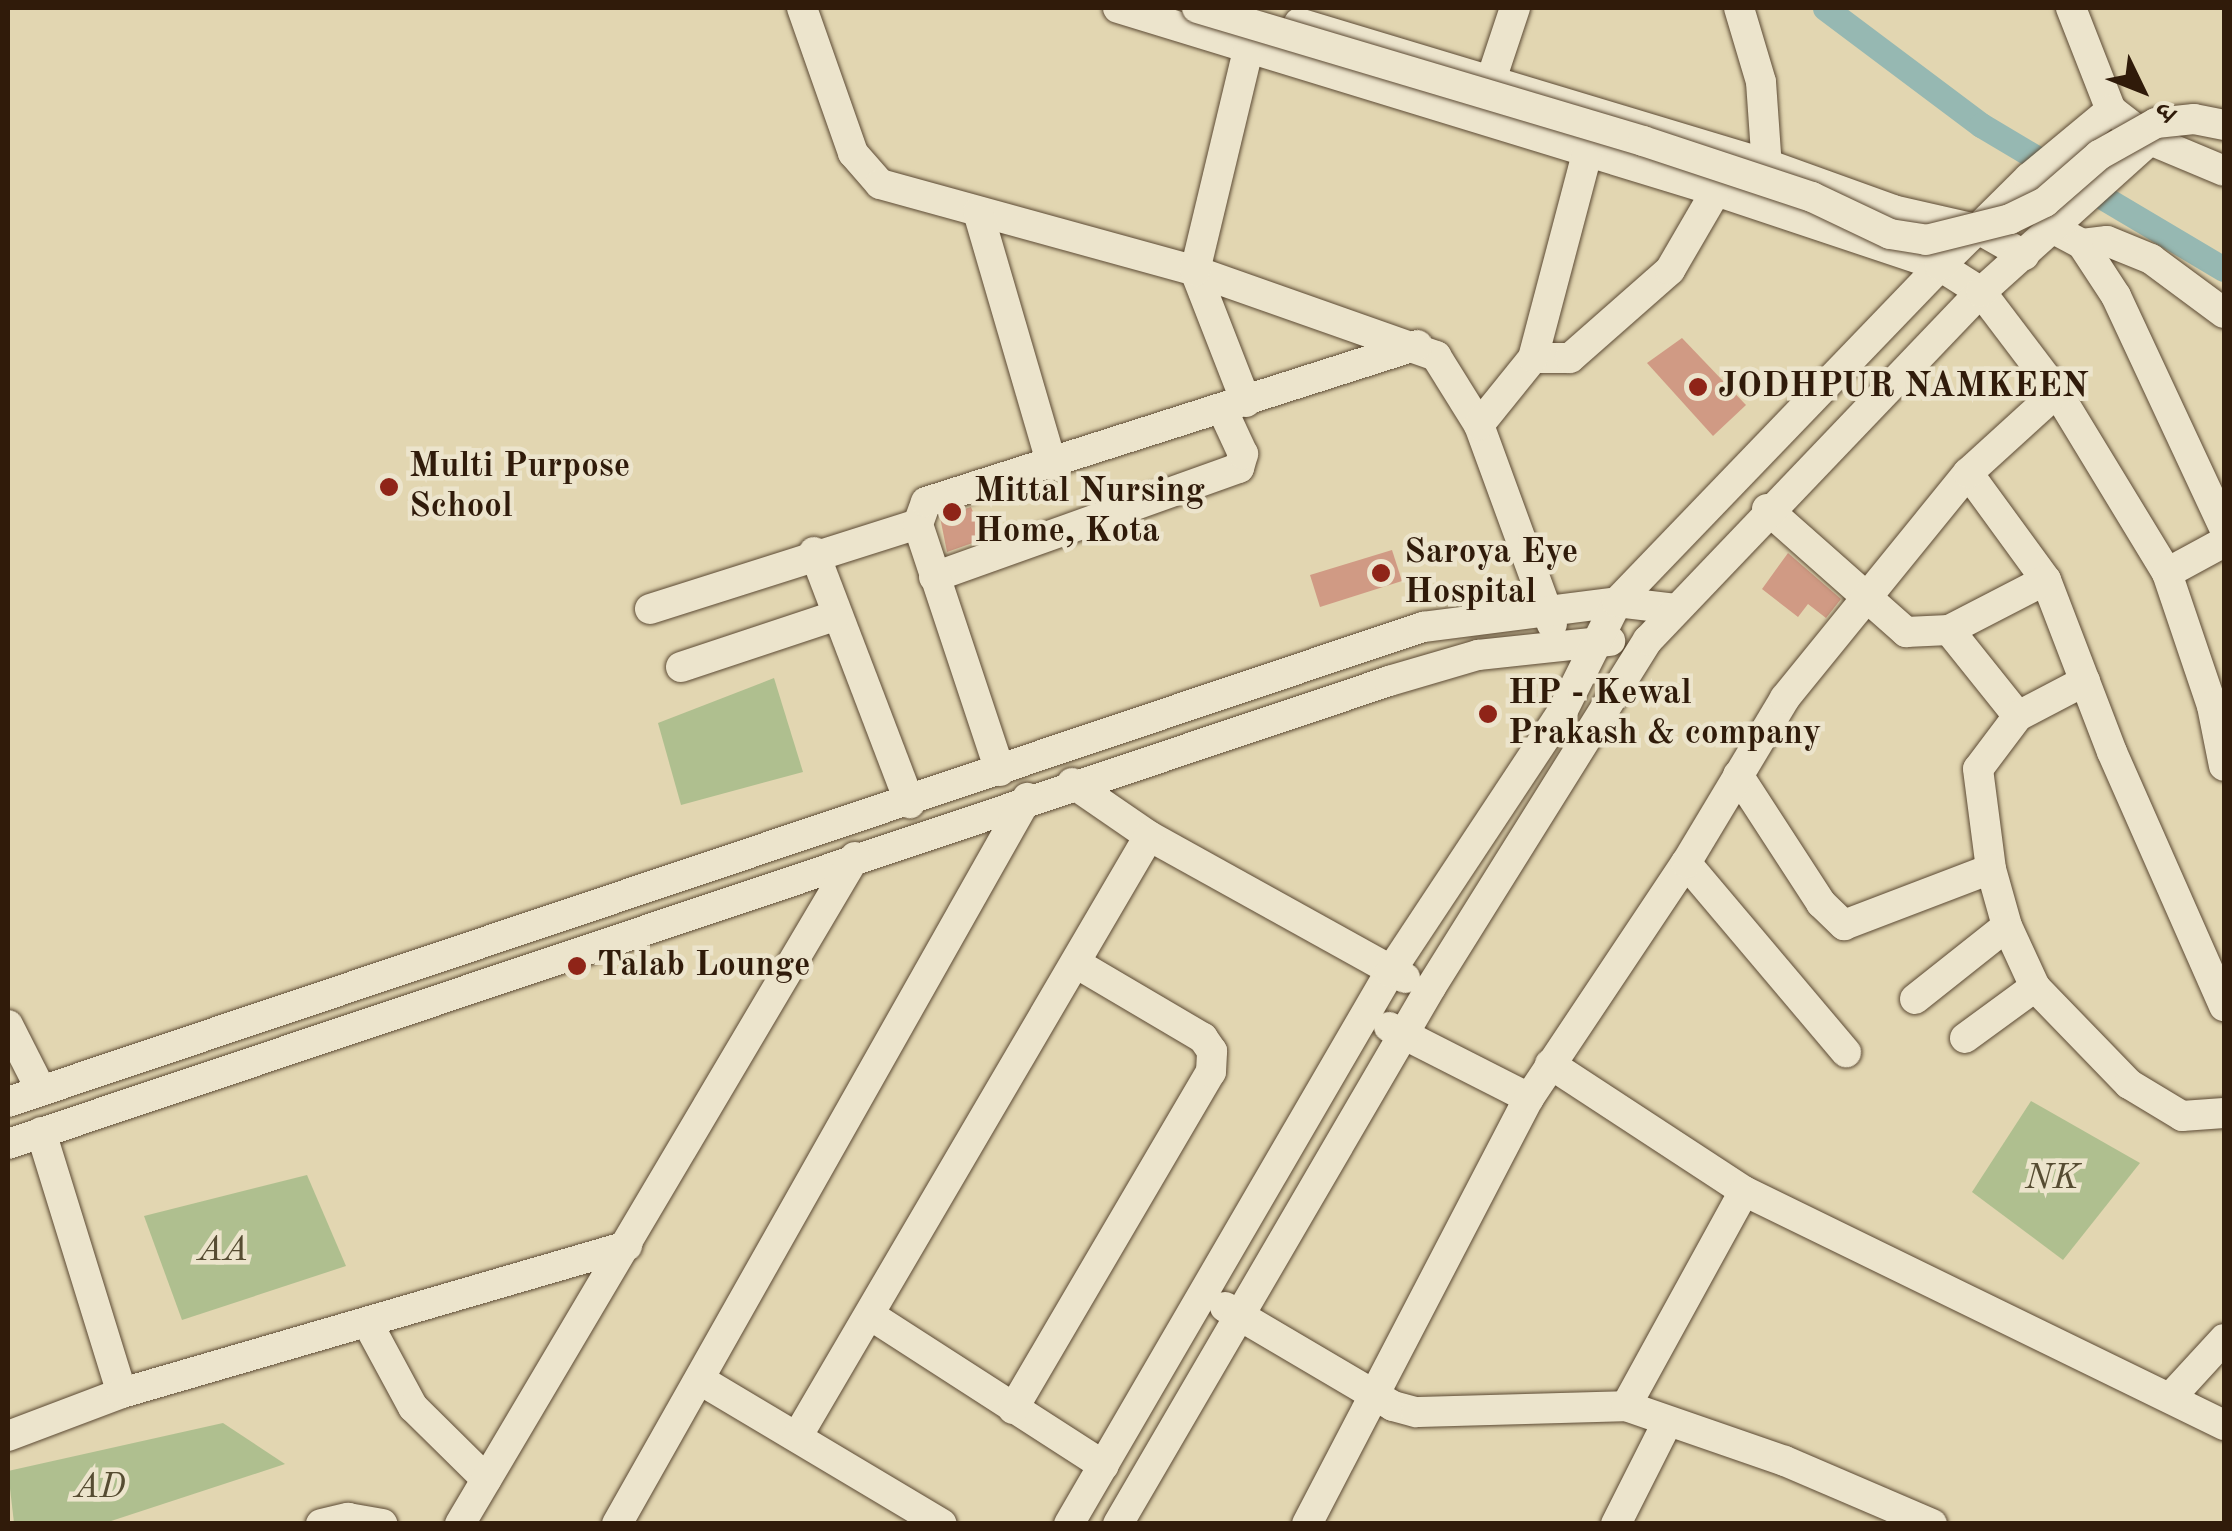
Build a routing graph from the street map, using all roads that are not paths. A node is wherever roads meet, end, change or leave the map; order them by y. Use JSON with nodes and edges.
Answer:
{"nodes":[{"id":1,"x":802,"y":8,"type":"edge"},
{"id":2,"x":1118,"y":8,"type":"edge"},
{"id":3,"x":1197,"y":8,"type":"edge"},
{"id":4,"x":1515,"y":8,"type":"edge"},
{"id":5,"x":1738,"y":8,"type":"edge"},
{"id":6,"x":2071,"y":8,"type":"edge"},
{"id":7,"x":1254,"y":10,"type":"edge"},
{"id":8,"x":1171,"y":15,"type":"edge"},
{"id":9,"x":1245,"y":50,"type":"junction"},
{"id":10,"x":1490,"y":79,"type":"junction"},
{"id":11,"x":2100,"y":117,"type":"junction"},
{"id":12,"x":1479,"y":120,"type":"junction"},
{"id":13,"x":2224,"y":126,"type":"edge"},
{"id":14,"x":1588,"y":150,"type":"junction"},
{"id":15,"x":2139,"y":150,"type":"junction"},
{"id":16,"x":1769,"y":165,"type":"junction"},
{"id":17,"x":2224,"y":172,"type":"edge"},
{"id":18,"x":1716,"y":191,"type":"junction"},
{"id":19,"x":1767,"y":210,"type":"junction"},
{"id":20,"x":978,"y":212,"type":"junction"},
{"id":21,"x":2057,"y":223,"type":"junction"},
{"id":22,"x":1980,"y":230,"type":"junction"},
{"id":23,"x":2082,"y":244,"type":"junction"},
{"id":24,"x":2024,"y":255,"type":"junction"},
{"id":25,"x":1940,"y":266,"type":"junction"},
{"id":26,"x":1195,"y":271,"type":"junction"},
{"id":27,"x":1982,"y":292,"type":"junction"},
{"id":28,"x":2224,"y":313,"type":"edge"},
{"id":29,"x":1418,"y":345,"type":"junction"},
{"id":30,"x":1534,"y":358,"type":"junction"},
{"id":31,"x":2057,"y":392,"type":"junction"},
{"id":32,"x":1235,"y":407,"type":"junction"},
{"id":33,"x":1478,"y":425,"type":"junction"},
{"id":34,"x":1052,"y":466,"type":"junction"},
{"id":35,"x":1968,"y":472,"type":"junction"},
{"id":36,"x":1768,"y":509,"type":"junction"},
{"id":37,"x":918,"y":524,"type":"junction"},
{"id":38,"x":2224,"y":528,"type":"edge"},
{"id":39,"x":2224,"y":542,"type":"edge"},
{"id":40,"x":814,"y":552,"type":"junction"},
{"id":41,"x":2166,"y":573,"type":"junction"},
{"id":42,"x":934,"y":578,"type":"junction"},
{"id":43,"x":2046,"y":580,"type":"junction"},
{"id":44,"x":1862,"y":596,"type":"junction"},
{"id":45,"x":1617,"y":602,"type":"junction"},
{"id":46,"x":650,"y":608,"type":"dead end"},
{"id":47,"x":1546,"y":609,"type":"junction"},
{"id":48,"x":1676,"y":609,"type":"junction"},
{"id":49,"x":834,"y":616,"type":"junction"},
{"id":50,"x":1949,"y":630,"type":"junction"},
{"id":51,"x":1648,"y":640,"type":"junction"},
{"id":52,"x":1596,"y":642,"type":"junction"},
{"id":53,"x":1560,"y":648,"type":"junction"},
{"id":54,"x":681,"y":667,"type":"dead end"},
{"id":55,"x":2085,"y":681,"type":"junction"},
{"id":56,"x":2218,"y":714,"type":"edge"},
{"id":57,"x":2018,"y":716,"type":"junction"},
{"id":58,"x":2224,"y":766,"type":"edge"},
{"id":59,"x":1000,"y":771,"type":"junction"},
{"id":60,"x":1738,"y":775,"type":"junction"},
{"id":61,"x":1072,"y":783,"type":"junction"},
{"id":62,"x":1027,"y":798,"type":"junction"},
{"id":63,"x":910,"y":803,"type":"junction"},
{"id":64,"x":1149,"y":836,"type":"junction"},
{"id":65,"x":855,"y":857,"type":"junction"},
{"id":66,"x":1686,"y":862,"type":"junction"},
{"id":67,"x":1991,"y":869,"type":"junction"},
{"id":68,"x":2007,"y":926,"type":"junction"},
{"id":69,"x":1078,"y":965,"type":"junction"},
{"id":70,"x":1390,"y":972,"type":"junction"},
{"id":71,"x":1431,"y":987,"type":"junction"},
{"id":72,"x":2035,"y":987,"type":"junction"},
{"id":73,"x":1916,"y":999,"type":"dead end"},
{"id":74,"x":2224,"y":1006,"type":"edge"},
{"id":75,"x":1368,"y":1016,"type":"junction"},
{"id":76,"x":8,"y":1025,"type":"edge"},
{"id":77,"x":1405,"y":1035,"type":"junction"},
{"id":78,"x":1965,"y":1038,"type":"dead end"},
{"id":79,"x":1846,"y":1052,"type":"dead end"},
{"id":80,"x":1550,"y":1064,"type":"junction"},
{"id":81,"x":40,"y":1090,"type":"junction"},
{"id":82,"x":1530,"y":1098,"type":"junction"},
{"id":83,"x":8,"y":1102,"type":"edge"},
{"id":84,"x":2224,"y":1113,"type":"edge"},
{"id":85,"x":41,"y":1132,"type":"junction"},
{"id":86,"x":8,"y":1144,"type":"edge"},
{"id":87,"x":1744,"y":1191,"type":"junction"},
{"id":88,"x":627,"y":1246,"type":"junction"},
{"id":89,"x":1202,"y":1292,"type":"junction"},
{"id":90,"x":870,"y":1315,"type":"junction"},
{"id":91,"x":1239,"y":1316,"type":"junction"},
{"id":92,"x":367,"y":1322,"type":"junction"},
{"id":93,"x":2224,"y":1339,"type":"edge"},
{"id":94,"x":702,"y":1381,"type":"junction"},
{"id":95,"x":122,"y":1393,"type":"junction"},
{"id":96,"x":1376,"y":1398,"type":"junction"},
{"id":97,"x":2170,"y":1398,"type":"junction"},
{"id":98,"x":1626,"y":1406,"type":"junction"},
{"id":99,"x":1013,"y":1409,"type":"junction"},
{"id":100,"x":1668,"y":1421,"type":"junction"},
{"id":101,"x":2224,"y":1425,"type":"edge"},
{"id":102,"x":8,"y":1436,"type":"edge"},
{"id":103,"x":797,"y":1437,"type":"junction"},
{"id":104,"x":1104,"y":1466,"type":"junction"},
{"id":105,"x":486,"y":1480,"type":"junction"},
{"id":106,"x":1621,"y":1522,"type":"edge"},
{"id":107,"x":321,"y":1524,"type":"edge"},
{"id":108,"x":382,"y":1524,"type":"edge"},
{"id":109,"x":460,"y":1524,"type":"edge"},
{"id":110,"x":617,"y":1524,"type":"edge"},
{"id":111,"x":942,"y":1524,"type":"edge"},
{"id":112,"x":1070,"y":1524,"type":"edge"},
{"id":113,"x":1118,"y":1524,"type":"edge"},
{"id":114,"x":1307,"y":1524,"type":"edge"},
{"id":115,"x":1932,"y":1524,"type":"edge"}],
"edges":[{"from":1,"to":20,"type":"street"},
{"from":2,"to":8,"type":"street"},
{"from":3,"to":13,"type":"street","bridge":true},
{"from":4,"to":10,"type":"street"},
{"from":5,"to":16,"type":"street"},
{"from":6,"to":11,"type":"street"},
{"from":7,"to":9,"type":"street"},
{"from":7,"to":10,"type":"street"},
{"from":8,"to":9,"type":"street"},
{"from":9,"to":12,"type":"street"},
{"from":9,"to":26,"type":"street"},
{"from":10,"to":12,"type":"street"},
{"from":10,"to":16,"type":"street"},
{"from":11,"to":15,"type":"street"},
{"from":11,"to":22,"type":"street"},
{"from":12,"to":14,"type":"street"},
{"from":14,"to":18,"type":"street"},
{"from":14,"to":30,"type":"street"},
{"from":15,"to":17,"type":"street"},
{"from":15,"to":21,"type":"street"},
{"from":16,"to":19,"type":"street"},
{"from":16,"to":22,"type":"street"},
{"from":18,"to":19,"type":"street"},
{"from":18,"to":30,"type":"street"},
{"from":19,"to":25,"type":"street"},
{"from":20,"to":26,"type":"street"},
{"from":20,"to":34,"type":"street"},
{"from":21,"to":23,"type":"street"},
{"from":21,"to":24,"type":"street"},
{"from":22,"to":24,"type":"street"},
{"from":22,"to":25,"type":"street"},
{"from":23,"to":28,"type":"street"},
{"from":23,"to":38,"type":"street"},
{"from":24,"to":27,"type":"street"},
{"from":25,"to":27,"type":"street"},
{"from":25,"to":45,"type":"street"},
{"from":26,"to":29,"type":"street"},
{"from":26,"to":32,"type":"street"},
{"from":27,"to":31,"type":"street"},
{"from":27,"to":36,"type":"street"},
{"from":29,"to":32,"type":"street"},
{"from":29,"to":33,"type":"street"},
{"from":30,"to":33,"type":"street"},
{"from":31,"to":35,"type":"street"},
{"from":31,"to":41,"type":"street"},
{"from":32,"to":34,"type":"street"},
{"from":32,"to":42,"type":"street"},
{"from":33,"to":47,"type":"street"},
{"from":34,"to":37,"type":"street"},
{"from":35,"to":43,"type":"street"},
{"from":35,"to":44,"type":"street"},
{"from":36,"to":44,"type":"street"},
{"from":36,"to":48,"type":"street"},
{"from":37,"to":40,"type":"street"},
{"from":37,"to":42,"type":"street"},
{"from":39,"to":41,"type":"street"},
{"from":40,"to":46,"type":"street"},
{"from":40,"to":49,"type":"street"},
{"from":41,"to":56,"type":"street"},
{"from":42,"to":59,"type":"street"},
{"from":43,"to":50,"type":"street"},
{"from":43,"to":55,"type":"street"},
{"from":44,"to":50,"type":"street"},
{"from":44,"to":60,"type":"street"},
{"from":45,"to":47,"type":"street"},
{"from":45,"to":48,"type":"street"},
{"from":45,"to":52,"type":"street"},
{"from":47,"to":53,"type":"street"},
{"from":47,"to":59,"type":"street"},
{"from":48,"to":51,"type":"street"},
{"from":49,"to":54,"type":"street"},
{"from":49,"to":63,"type":"street"},
{"from":50,"to":57,"type":"street"},
{"from":51,"to":52,"type":"street"},
{"from":51,"to":71,"type":"street"},
{"from":52,"to":53,"type":"street"},
{"from":52,"to":70,"type":"street"},
{"from":53,"to":61,"type":"street"},
{"from":55,"to":57,"type":"street"},
{"from":55,"to":74,"type":"street"},
{"from":56,"to":58,"type":"street"},
{"from":57,"to":67,"type":"street"},
{"from":59,"to":63,"type":"street"},
{"from":60,"to":66,"type":"street"},
{"from":60,"to":67,"type":"street"},
{"from":61,"to":62,"type":"street"},
{"from":61,"to":64,"type":"street"},
{"from":62,"to":65,"type":"street"},
{"from":62,"to":94,"type":"street"},
{"from":63,"to":81,"type":"street"},
{"from":64,"to":69,"type":"street"},
{"from":64,"to":70,"type":"street"},
{"from":65,"to":85,"type":"street"},
{"from":65,"to":88,"type":"street"},
{"from":66,"to":79,"type":"street"},
{"from":66,"to":80,"type":"street"},
{"from":67,"to":68,"type":"street"},
{"from":68,"to":72,"type":"street"},
{"from":68,"to":73,"type":"street"},
{"from":69,"to":90,"type":"street"},
{"from":69,"to":99,"type":"street"},
{"from":70,"to":71,"type":"street"},
{"from":70,"to":75,"type":"street"},
{"from":71,"to":77,"type":"street"},
{"from":72,"to":78,"type":"street"},
{"from":72,"to":84,"type":"street"},
{"from":75,"to":77,"type":"street"},
{"from":75,"to":89,"type":"street"},
{"from":76,"to":81,"type":"street"},
{"from":77,"to":82,"type":"street"},
{"from":77,"to":91,"type":"street"},
{"from":80,"to":82,"type":"street"},
{"from":80,"to":87,"type":"street"},
{"from":81,"to":83,"type":"street"},
{"from":82,"to":96,"type":"street"},
{"from":85,"to":86,"type":"street"},
{"from":85,"to":95,"type":"street"},
{"from":87,"to":97,"type":"street"},
{"from":87,"to":98,"type":"street"},
{"from":88,"to":92,"type":"street"},
{"from":88,"to":105,"type":"street"},
{"from":89,"to":91,"type":"street"},
{"from":89,"to":104,"type":"street"},
{"from":90,"to":99,"type":"street"},
{"from":90,"to":103,"type":"street"},
{"from":91,"to":96,"type":"street"},
{"from":91,"to":113,"type":"street"},
{"from":92,"to":95,"type":"street"},
{"from":92,"to":105,"type":"street"},
{"from":93,"to":97,"type":"street"},
{"from":94,"to":103,"type":"street"},
{"from":94,"to":110,"type":"street"},
{"from":95,"to":102,"type":"street"},
{"from":96,"to":98,"type":"street"},
{"from":96,"to":114,"type":"street"},
{"from":97,"to":101,"type":"street"},
{"from":98,"to":100,"type":"street"},
{"from":99,"to":104,"type":"street"},
{"from":100,"to":106,"type":"street"},
{"from":100,"to":115,"type":"street"},
{"from":103,"to":111,"type":"street"},
{"from":104,"to":112,"type":"street"},
{"from":105,"to":109,"type":"street"},
{"from":107,"to":108,"type":"street"}]}
